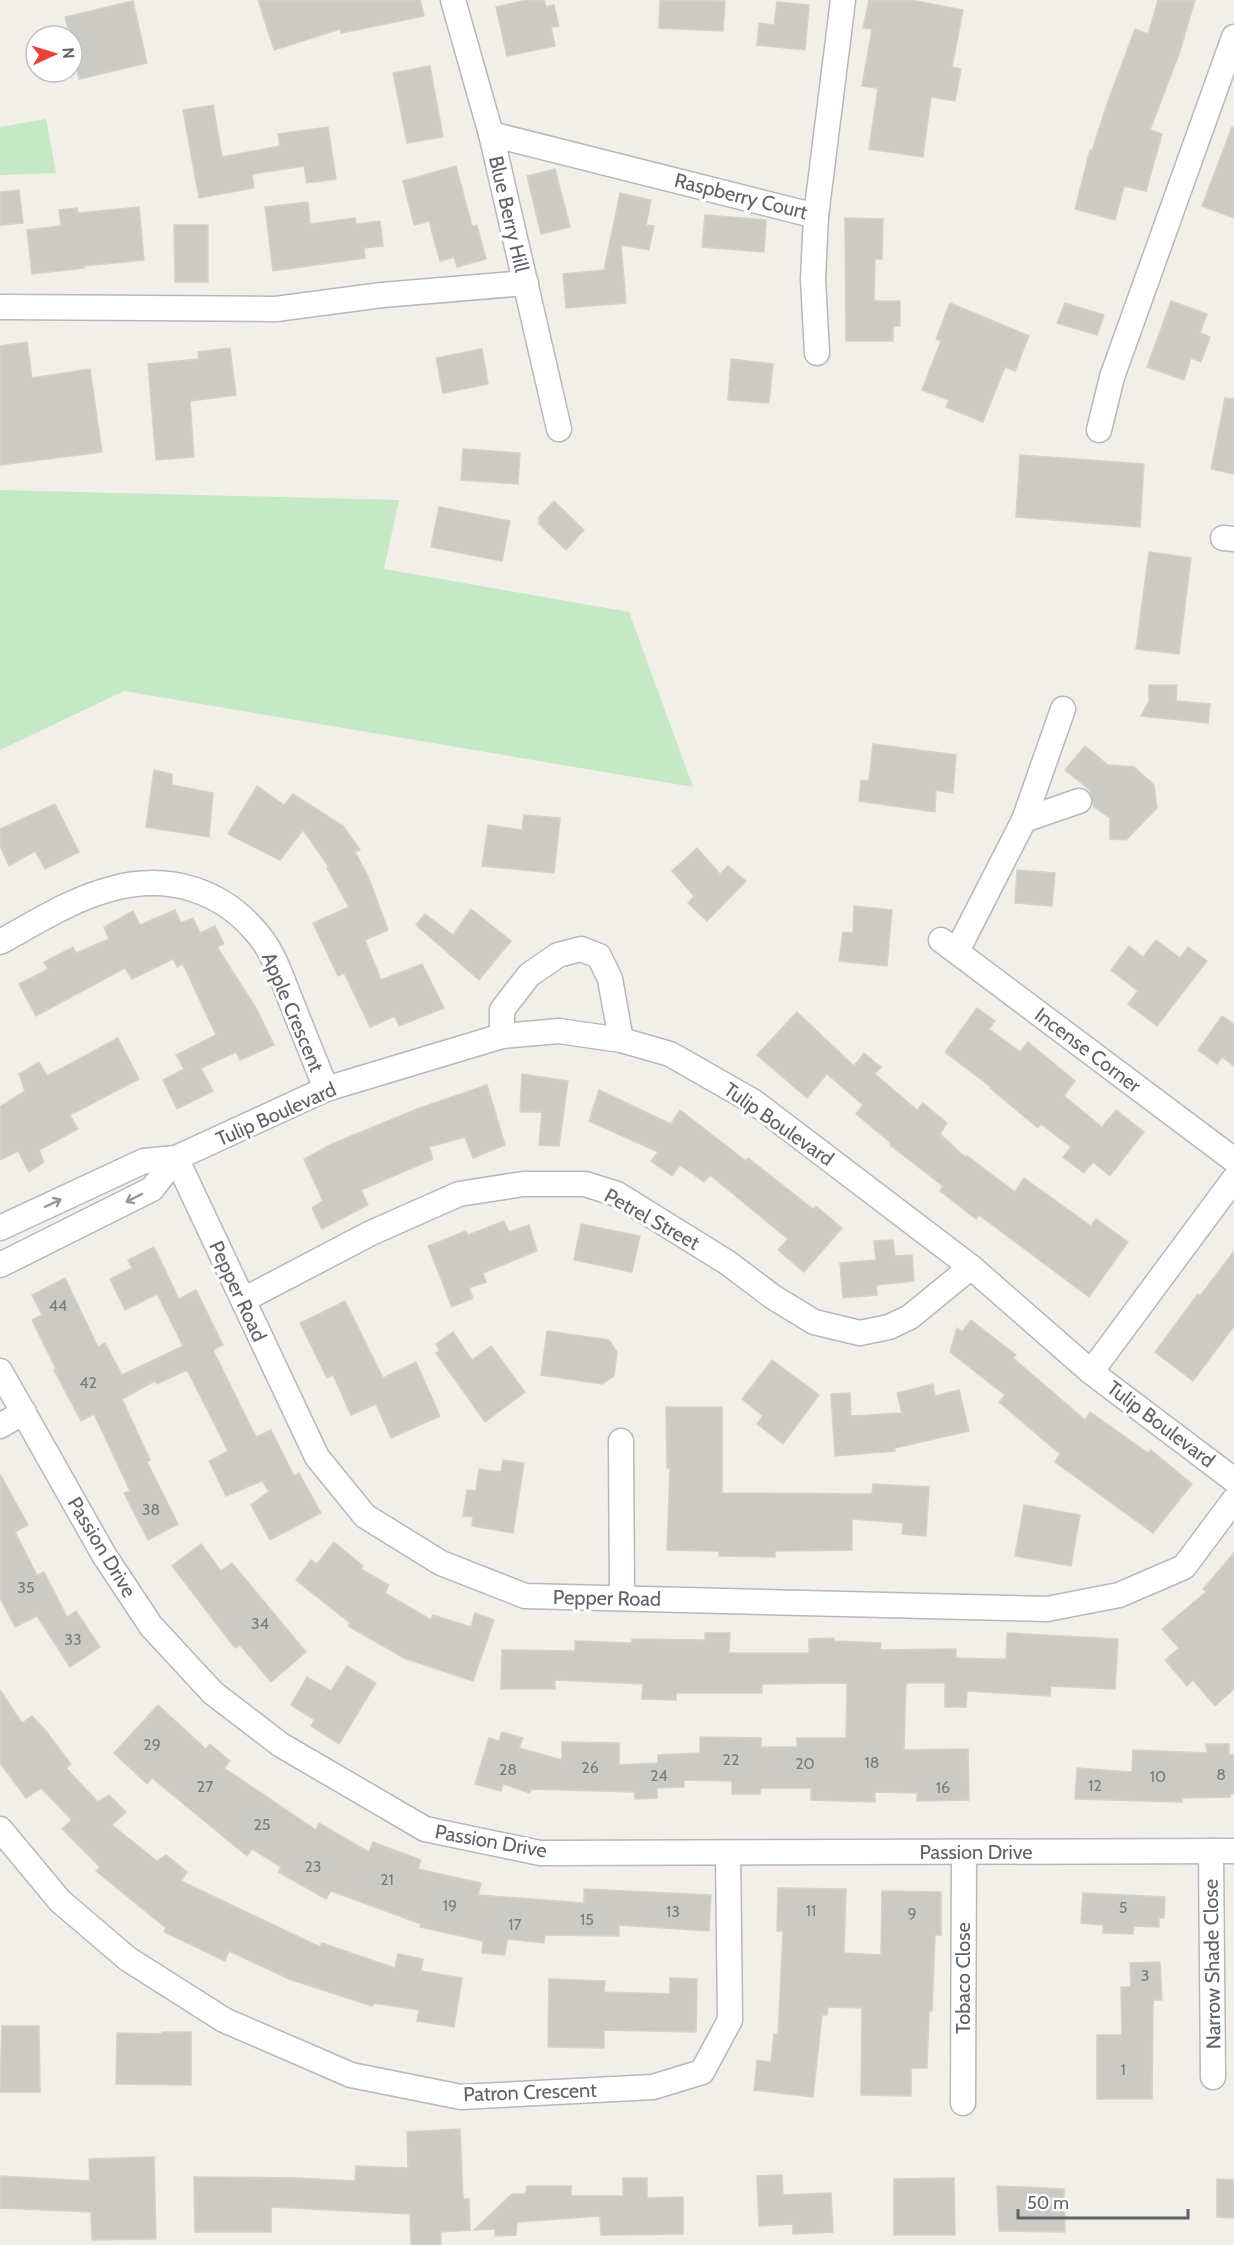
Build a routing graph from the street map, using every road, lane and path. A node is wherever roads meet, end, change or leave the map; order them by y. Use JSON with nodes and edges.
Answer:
{"nodes":[{"id":1,"x":453,"y":0,"type":"edge"},
{"id":2,"x":843,"y":0,"type":"edge"},
{"id":3,"x":1234,"y":37,"type":"edge"},
{"id":4,"x":490,"y":134,"type":"junction"},
{"id":5,"x":816,"y":216,"type":"junction"},
{"id":6,"x":526,"y":283,"type":"junction"},
{"id":7,"x":1,"y":307,"type":"edge"},
{"id":8,"x":817,"y":353,"type":"dead end"},
{"id":9,"x":559,"y":429,"type":"dead end"},
{"id":10,"x":1099,"y":430,"type":"dead end"},
{"id":11,"x":1063,"y":709,"type":"dead end"},
{"id":12,"x":1079,"y":801,"type":"dead end"},
{"id":13,"x":1024,"y":820,"type":"junction"},
{"id":14,"x":0,"y":942,"type":"edge"},
{"id":15,"x":502,"y":1036,"type":"junction"},
{"id":16,"x":621,"y":1040,"type":"junction"},
{"id":17,"x":326,"y":1089,"type":"junction"},
{"id":18,"x":176,"y":1158,"type":"junction"},
{"id":19,"x":1234,"y":1160,"type":"edge"},
{"id":20,"x":1234,"y":1179,"type":"edge"},
{"id":21,"x":0,"y":1228,"type":"edge"},
{"id":22,"x":0,"y":1265,"type":"edge"},
{"id":23,"x":971,"y":1267,"type":"junction"},
{"id":24,"x":243,"y":1300,"type":"junction"},
{"id":25,"x":0,"y":1371,"type":"edge"},
{"id":26,"x":1091,"y":1372,"type":"junction"},
{"id":27,"x":24,"y":1412,"type":"junction"},
{"id":28,"x":0,"y":1426,"type":"edge"},
{"id":29,"x":621,"y":1441,"type":"dead end"},
{"id":30,"x":1234,"y":1480,"type":"edge"},
{"id":31,"x":1234,"y":1500,"type":"edge"},
{"id":32,"x":622,"y":1598,"type":"junction"},
{"id":33,"x":0,"y":1829,"type":"edge"},
{"id":34,"x":1222,"y":1851,"type":"edge"},
{"id":35,"x":963,"y":1852,"type":"junction"},
{"id":36,"x":728,"y":1853,"type":"junction"},
{"id":37,"x":1213,"y":2077,"type":"dead end"},
{"id":38,"x":963,"y":2103,"type":"dead end"}],
"edges":[{"from":1,"to":4,"type":"street","name":"Blue Berry Hill"},
{"from":2,"to":5,"type":"street","name":"Raspberry Court"},
{"from":3,"to":10,"type":"street"},
{"from":4,"to":5,"type":"street","name":"Raspberry Court"},
{"from":4,"to":6,"type":"street","name":"Blue Berry Hill"},
{"from":5,"to":8,"type":"street"},
{"from":6,"to":7,"type":"street"},
{"from":6,"to":9,"type":"street","name":"Blue Berry Hill"},
{"from":11,"to":13,"type":"street"},
{"from":12,"to":13,"type":"street"},
{"from":13,"to":19,"type":"street","name":"Incense Corner"},
{"from":14,"to":17,"type":"street","name":"Apple Crescent"},
{"from":15,"to":16,"type":"street","name":"Tulip Boulevard"},
{"from":15,"to":16,"type":"street"},
{"from":15,"to":17,"type":"street","name":"Tulip Boulevard"},
{"from":16,"to":23,"type":"street","name":"Tulip Boulevard"},
{"from":17,"to":18,"type":"street","name":"Tulip Boulevard"},
{"from":21,"to":18,"type":"street","name":"Tulip Boulevard","one_way":true},
{"from":18,"to":22,"type":"street","name":"Tulip Boulevard","one_way":true},
{"from":18,"to":24,"type":"street","name":"Pepper Road"},
{"from":20,"to":26,"type":"street"},
{"from":23,"to":24,"type":"street","name":"Petrel Street"},
{"from":23,"to":26,"type":"street","name":"Tulip Boulevard"},
{"from":24,"to":32,"type":"street","name":"Pepper Road"},
{"from":25,"to":27,"type":"street","name":"Passion Drive"},
{"from":26,"to":30,"type":"street","name":"Tulip Boulevard"},
{"from":27,"to":28,"type":"street"},
{"from":27,"to":36,"type":"street","name":"Passion Drive"},
{"from":29,"to":32,"type":"street"},
{"from":31,"to":32,"type":"street","name":"Pepper Road"},
{"from":33,"to":36,"type":"street","name":"Patron Crescent"},
{"from":34,"to":35,"type":"street","name":"Passion Drive"},
{"from":34,"to":37,"type":"street","name":"Narrow Shade Close"},
{"from":35,"to":36,"type":"street","name":"Passion Drive"},
{"from":35,"to":38,"type":"street","name":"Tobaco Close"}]}
